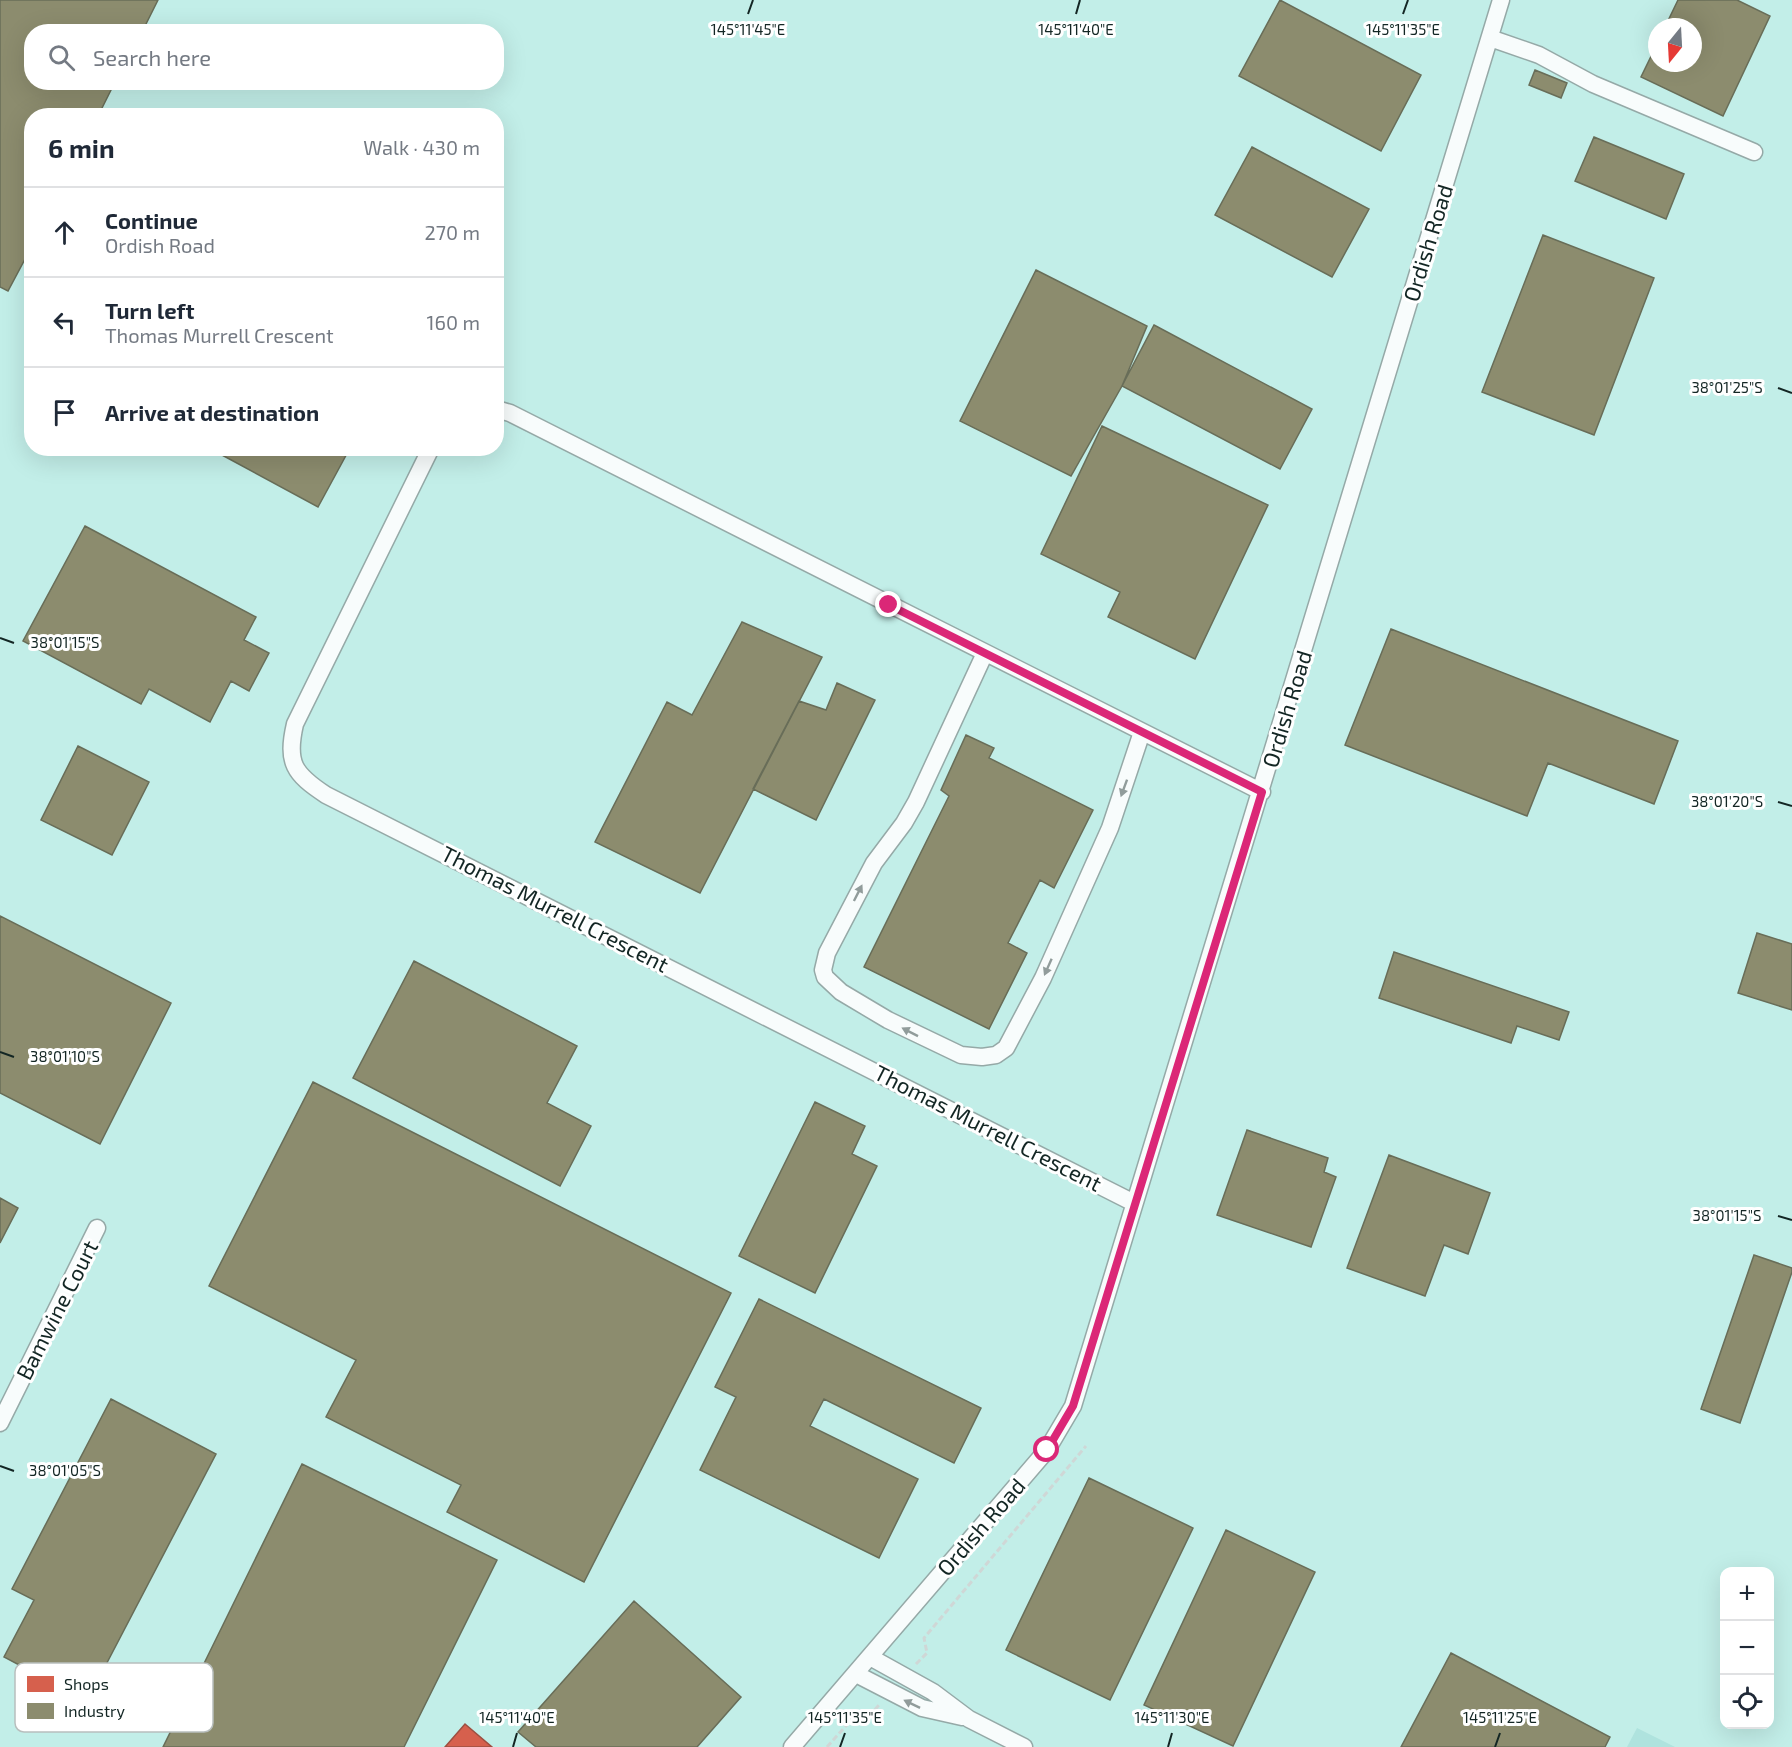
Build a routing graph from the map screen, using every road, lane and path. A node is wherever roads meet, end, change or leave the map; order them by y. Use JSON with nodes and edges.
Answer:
{"nodes":[{"id":1,"x":1501,"y":0,"type":"edge"},
{"id":2,"x":1490,"y":38,"type":"junction"},
{"id":3,"x":1754,"y":152,"type":"dead end"},
{"id":4,"x":504,"y":412,"type":"edge"},
{"id":5,"x":427,"y":456,"type":"edge"},
{"id":6,"x":985,"y":653,"type":"junction"},
{"id":7,"x":1142,"y":732,"type":"junction"},
{"id":8,"x":1262,"y":792,"type":"junction"},
{"id":9,"x":1134,"y":1203,"type":"junction"},
{"id":10,"x":97,"y":1228,"type":"dead end"},
{"id":11,"x":0,"y":1423,"type":"edge"},
{"id":12,"x":1086,"y":1446,"type":"dead end"},
{"id":13,"x":870,"y":1657,"type":"junction"},
{"id":14,"x":916,"y":1664,"type":"dead end"},
{"id":15,"x":856,"y":1674,"type":"junction"},
{"id":16,"x":881,"y":1703,"type":"dead end"},
{"id":17,"x":969,"y":1719,"type":"junction"},
{"id":18,"x":792,"y":1747,"type":"edge"},
{"id":19,"x":828,"y":1747,"type":"edge"},
{"id":20,"x":1024,"y":1747,"type":"edge"}],
"edges":[{"from":1,"to":2,"type":"street","name":"Ordish Road"},
{"from":2,"to":3,"type":"street"},
{"from":2,"to":8,"type":"street","name":"Ordish Road"},
{"from":4,"to":6,"type":"street"},
{"from":5,"to":9,"type":"street","name":"Thomas Murrell Crescent"},
{"from":6,"to":7,"type":"street"},
{"from":7,"to":6,"type":"street","one_way":true},
{"from":7,"to":8,"type":"street"},
{"from":8,"to":9,"type":"street","name":"Ordish Road"},
{"from":9,"to":13,"type":"street","name":"Ordish Road"},
{"from":10,"to":11,"type":"street","name":"Bamwine Court"},
{"from":12,"to":14,"type":"path"},
{"from":13,"to":15,"type":"street","name":"Ordish Road"},
{"from":13,"to":17,"type":"street"},
{"from":17,"to":15,"type":"street","one_way":true},
{"from":15,"to":18,"type":"street","name":"Ordish Road"},
{"from":16,"to":19,"type":"path"},
{"from":17,"to":20,"type":"street"}]}
